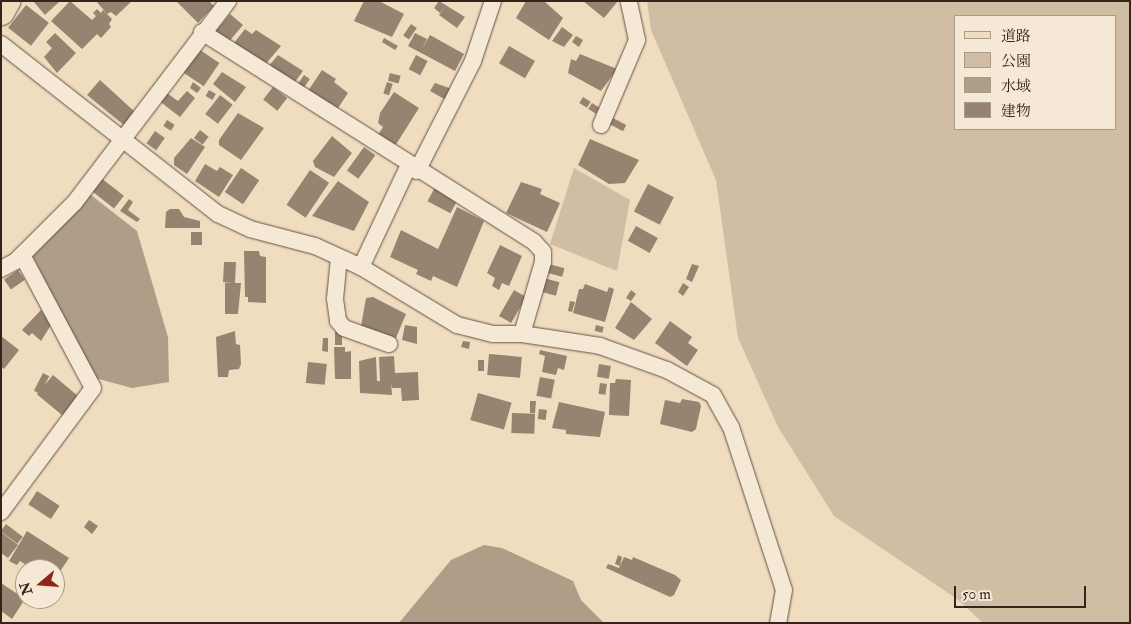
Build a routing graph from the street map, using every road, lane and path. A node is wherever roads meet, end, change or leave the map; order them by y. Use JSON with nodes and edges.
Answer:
{"nodes":[{"id":1,"x":8,"y":1,"type":"edge"},
{"id":2,"x":228,"y":1,"type":"edge"},
{"id":3,"x":493,"y":1,"type":"edge"},
{"id":4,"x":629,"y":1,"type":"edge"},
{"id":5,"x":1,"y":12,"type":"edge"},
{"id":6,"x":202,"y":32,"type":"junction"},
{"id":7,"x":1,"y":44,"type":"edge"},
{"id":8,"x":601,"y":125,"type":"dead end"},
{"id":9,"x":121,"y":140,"type":"junction"},
{"id":10,"x":413,"y":168,"type":"junction"},
{"id":11,"x":22,"y":255,"type":"junction"},
{"id":12,"x":339,"y":258,"type":"junction"},
{"id":13,"x":361,"y":267,"type":"junction"},
{"id":14,"x":1,"y":269,"type":"edge"},
{"id":15,"x":522,"y":334,"type":"junction"},
{"id":16,"x":389,"y":344,"type":"dead end"},
{"id":17,"x":1,"y":512,"type":"edge"},
{"id":18,"x":778,"y":623,"type":"edge"}],
"edges":[{"from":1,"to":5,"type":"main road"},
{"from":2,"to":6,"type":"street"},
{"from":3,"to":10,"type":"street"},
{"from":4,"to":8,"type":"street"},
{"from":6,"to":9,"type":"street"},
{"from":6,"to":10,"type":"street"},
{"from":7,"to":9,"type":"street"},
{"from":9,"to":11,"type":"street"},
{"from":9,"to":12,"type":"street"},
{"from":10,"to":13,"type":"street"},
{"from":10,"to":15,"type":"street"},
{"from":11,"to":14,"type":"street"},
{"from":11,"to":17,"type":"street"},
{"from":12,"to":13,"type":"street"},
{"from":12,"to":16,"type":"street"},
{"from":13,"to":15,"type":"street"},
{"from":15,"to":18,"type":"street"}]}
